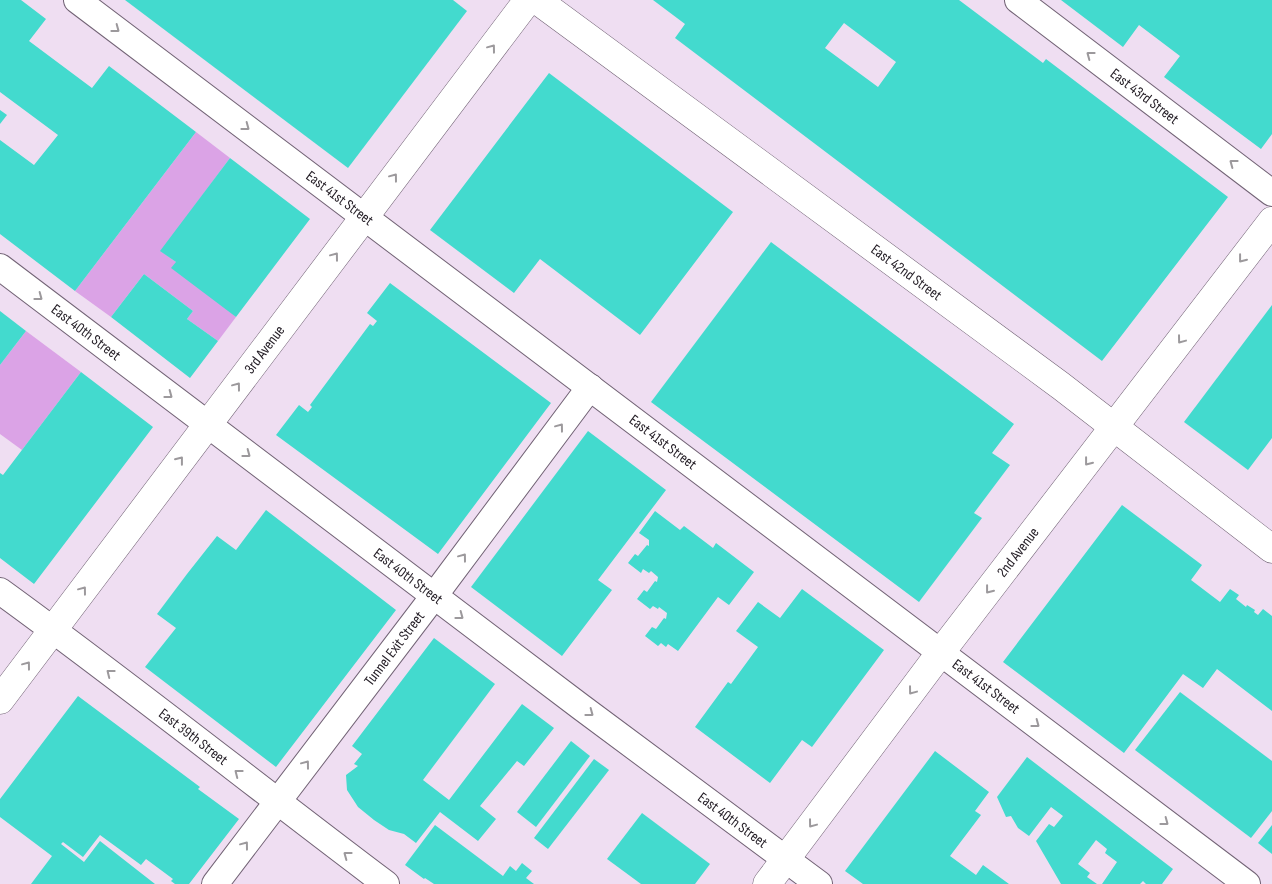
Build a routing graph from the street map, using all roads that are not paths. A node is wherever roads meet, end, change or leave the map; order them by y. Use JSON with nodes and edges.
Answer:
{"nodes":[{"id":1,"x":77,"y":0,"type":"edge"},
{"id":2,"x":528,"y":0,"type":"edge"},
{"id":3,"x":537,"y":0,"type":"edge"},
{"id":4,"x":1018,"y":0,"type":"edge"},
{"id":5,"x":1272,"y":193,"type":"edge"},
{"id":6,"x":364,"y":216,"type":"junction"},
{"id":7,"x":1272,"y":221,"type":"edge"},
{"id":8,"x":0,"y":268,"type":"edge"},
{"id":9,"x":590,"y":387,"type":"junction"},
{"id":10,"x":208,"y":424,"type":"junction"},
{"id":11,"x":1114,"y":428,"type":"junction"},
{"id":12,"x":1272,"y":549,"type":"edge"},
{"id":13,"x":0,"y":591,"type":"edge"},
{"id":14,"x":434,"y":596,"type":"junction"},
{"id":15,"x":53,"y":629,"type":"junction"},
{"id":16,"x":941,"y":652,"type":"junction"},
{"id":17,"x":0,"y":700,"type":"edge"},
{"id":18,"x":277,"y":803,"type":"junction"},
{"id":19,"x":786,"y":860,"type":"junction"},
{"id":20,"x":215,"y":884,"type":"edge"},
{"id":21,"x":386,"y":884,"type":"edge"},
{"id":22,"x":767,"y":884,"type":"edge"},
{"id":23,"x":819,"y":884,"type":"edge"},
{"id":24,"x":1247,"y":884,"type":"edge"}],
"edges":[{"from":1,"to":6,"type":"street","name":"East 41st Street","one_way":true},
{"from":6,"to":2,"type":"main road","name":"3rd Avenue","one_way":true},
{"from":3,"to":11,"type":"main road","name":"East 42nd Street"},
{"from":5,"to":4,"type":"street","name":"East 43rd Street","one_way":true},
{"from":6,"to":9,"type":"street","name":"East 41st Street"},
{"from":10,"to":6,"type":"main road","name":"3rd Avenue","one_way":true},
{"from":7,"to":11,"type":"main road","name":"2nd Avenue","one_way":true},
{"from":8,"to":10,"type":"street","name":"East 40th Street","one_way":true},
{"from":14,"to":9,"type":"street","name":"Tunnel Exit Street","one_way":true},
{"from":9,"to":16,"type":"street","name":"East 41st Street"},
{"from":10,"to":14,"type":"street","name":"East 40th Street","one_way":true},
{"from":15,"to":10,"type":"main road","name":"3rd Avenue","one_way":true},
{"from":11,"to":12,"type":"main road","name":"East 42nd Street"},
{"from":11,"to":16,"type":"main road","name":"2nd Avenue","one_way":true},
{"from":13,"to":15,"type":"street","name":"East 39th Street"},
{"from":18,"to":14,"type":"street","name":"Tunnel Exit Street","one_way":true},
{"from":14,"to":19,"type":"street","name":"East 40th Street","one_way":true},
{"from":17,"to":15,"type":"main road","name":"3rd Avenue","one_way":true},
{"from":18,"to":15,"type":"street","name":"East 39th Street","one_way":true},
{"from":16,"to":19,"type":"main road","name":"2nd Avenue","one_way":true},
{"from":16,"to":24,"type":"street","name":"East 41st Street","one_way":true},
{"from":20,"to":18,"type":"street","name":"Tunnel Exit Street","one_way":true},
{"from":21,"to":18,"type":"street","name":"East 39th Street","one_way":true},
{"from":19,"to":22,"type":"main road","name":"2nd Avenue"},
{"from":19,"to":23,"type":"street","name":"East 40th Street"}]}
